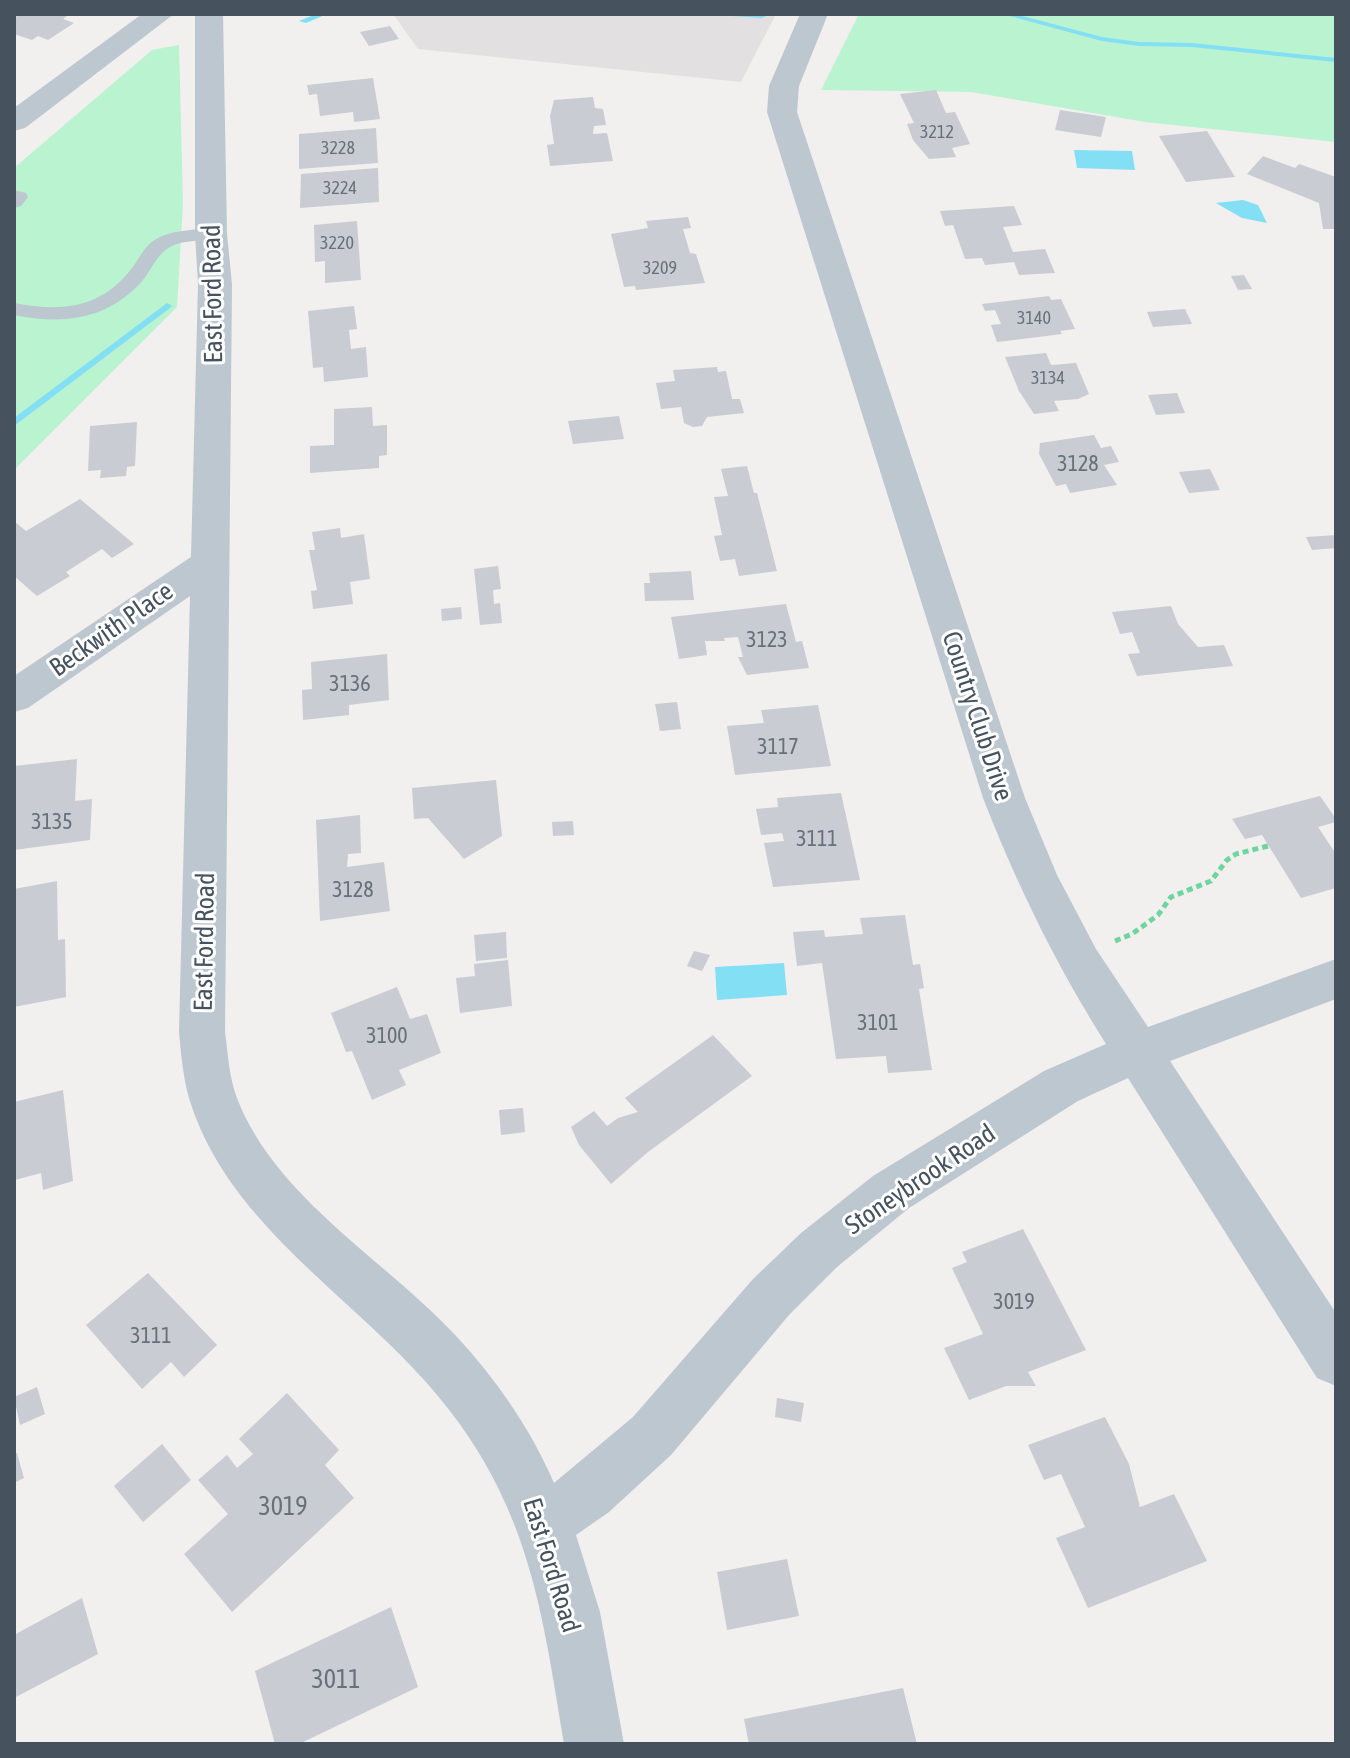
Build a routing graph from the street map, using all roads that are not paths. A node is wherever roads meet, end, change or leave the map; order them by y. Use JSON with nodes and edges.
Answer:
{"nodes":[{"id":1,"x":160,"y":14,"type":"edge"},
{"id":2,"x":209,"y":14,"type":"edge"},
{"id":3,"x":814,"y":14,"type":"edge"},
{"id":4,"x":14,"y":122,"type":"edge"},
{"id":5,"x":211,"y":234,"type":"junction"},
{"id":6,"x":14,"y":309,"type":"edge"},
{"id":7,"x":210,"y":563,"type":"junction"},
{"id":8,"x":14,"y":697,"type":"edge"},
{"id":9,"x":1336,"y":979,"type":"edge"},
{"id":10,"x":1137,"y":1052,"type":"junction"},
{"id":11,"x":1336,"y":1360,"type":"edge"},
{"id":12,"x":545,"y":1524,"type":"junction"},
{"id":13,"x":594,"y":1744,"type":"edge"}],
"edges":[{"from":1,"to":4,"type":"street"},
{"from":2,"to":5,"type":"street","name":"East Ford Road"},
{"from":3,"to":10,"type":"street","name":"Country Club Drive"},
{"from":5,"to":6,"type":"lane"},
{"from":5,"to":7,"type":"street","name":"East Ford Road"},
{"from":7,"to":8,"type":"street","name":"Beckwith Place"},
{"from":7,"to":12,"type":"street","name":"East Ford Road"},
{"from":9,"to":10,"type":"street","name":"Stoneybrook Road"},
{"from":10,"to":11,"type":"street","name":"Country Club Drive"},
{"from":10,"to":12,"type":"street","name":"Stoneybrook Road"},
{"from":12,"to":13,"type":"street","name":"East Ford Road"}]}
